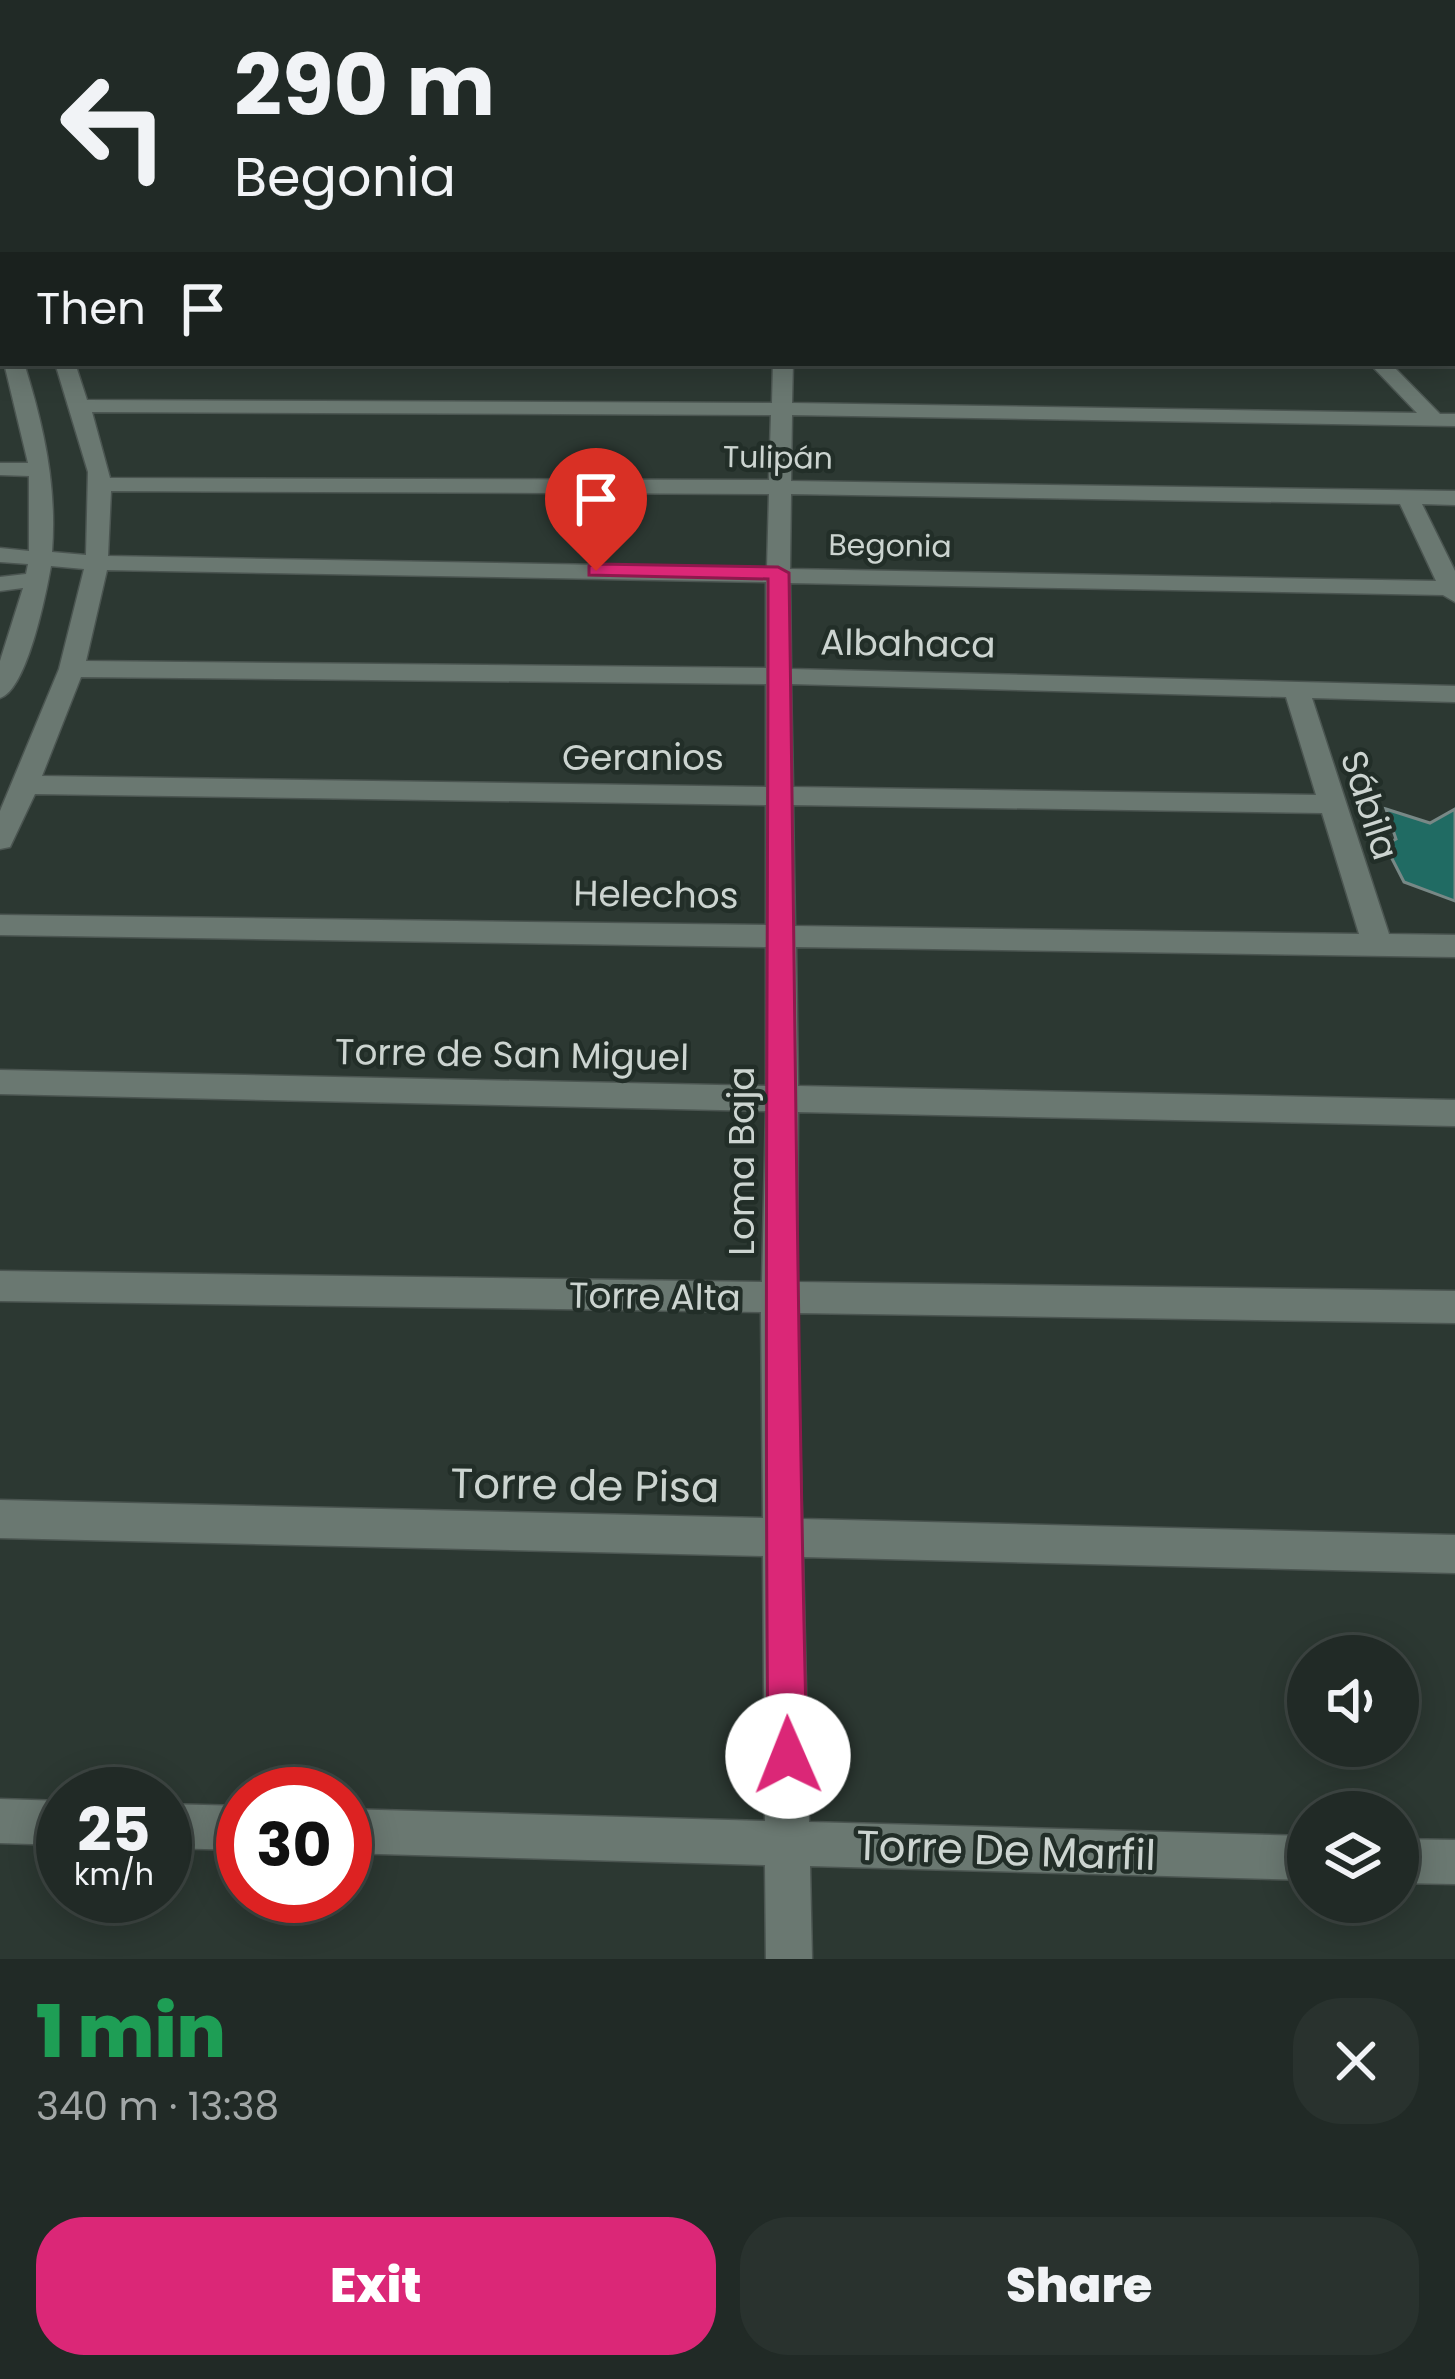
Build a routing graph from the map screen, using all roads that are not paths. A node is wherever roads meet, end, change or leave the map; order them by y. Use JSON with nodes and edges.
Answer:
{"nodes":[{"id":1,"x":15,"y":366,"type":"edge"},
{"id":2,"x":66,"y":366,"type":"edge"},
{"id":3,"x":783,"y":366,"type":"edge"},
{"id":4,"x":1382,"y":366,"type":"edge"},
{"id":5,"x":77,"y":406,"type":"junction"},
{"id":6,"x":782,"y":409,"type":"junction"},
{"id":7,"x":1444,"y":419,"type":"edge"},
{"id":8,"x":0,"y":469,"type":"edge"},
{"id":9,"x":41,"y":470,"type":"junction"},
{"id":10,"x":100,"y":484,"type":"junction"},
{"id":11,"x":781,"y":487,"type":"junction"},
{"id":12,"x":1455,"y":498,"type":"edge"},
{"id":13,"x":1409,"y":499,"type":"junction"},
{"id":14,"x":0,"y":556,"type":"edge"},
{"id":15,"x":97,"y":563,"type":"junction"},
{"id":16,"x":778,"y":573,"type":"junction"},
{"id":17,"x":36,"y":580,"type":"junction"},
{"id":18,"x":0,"y":584,"type":"edge"},
{"id":19,"x":1453,"y":592,"type":"edge"},
{"id":20,"x":0,"y":605,"type":"edge"},
{"id":21,"x":9,"y":653,"type":"edge"},
{"id":22,"x":72,"y":668,"type":"junction"},
{"id":23,"x":778,"y":676,"type":"junction"},
{"id":24,"x":1296,"y":689,"type":"junction"},
{"id":25,"x":0,"y":690,"type":"edge"},
{"id":26,"x":1455,"y":694,"type":"edge"},
{"id":27,"x":26,"y":784,"type":"junction"},
{"id":28,"x":781,"y":794,"type":"junction"},
{"id":29,"x":1332,"y":804,"type":"junction"},
{"id":30,"x":0,"y":840,"type":"edge"},
{"id":31,"x":0,"y":925,"type":"edge"},
{"id":32,"x":778,"y":935,"type":"junction"},
{"id":33,"x":1377,"y":943,"type":"junction"},
{"id":34,"x":1455,"y":946,"type":"edge"},
{"id":35,"x":0,"y":1082,"type":"edge"},
{"id":36,"x":782,"y":1099,"type":"junction"},
{"id":37,"x":1455,"y":1113,"type":"edge"},
{"id":38,"x":0,"y":1286,"type":"edge"},
{"id":39,"x":779,"y":1298,"type":"junction"},
{"id":40,"x":1455,"y":1307,"type":"edge"},
{"id":41,"x":0,"y":1519,"type":"edge"},
{"id":42,"x":785,"y":1538,"type":"junction"},
{"id":43,"x":1455,"y":1554,"type":"edge"},
{"id":44,"x":0,"y":1821,"type":"edge"},
{"id":45,"x":36,"y":1822,"type":"edge"},
{"id":46,"x":372,"y":1832,"type":"edge"},
{"id":47,"x":789,"y":1844,"type":"junction"},
{"id":48,"x":1287,"y":1857,"type":"edge"},
{"id":49,"x":1419,"y":1861,"type":"edge"},
{"id":50,"x":1455,"y":1862,"type":"edge"},
{"id":51,"x":789,"y":1959,"type":"edge"}],
"edges":[{"from":1,"to":9,"type":"street"},
{"from":2,"to":5,"type":"street"},
{"from":3,"to":6,"type":"street","name":"Loma Baja"},
{"from":4,"to":7,"type":"street"},
{"from":5,"to":6,"type":"street"},
{"from":5,"to":10,"type":"street"},
{"from":6,"to":7,"type":"street"},
{"from":6,"to":11,"type":"street","name":"Loma Baja"},
{"from":8,"to":9,"type":"street"},
{"from":9,"to":17,"type":"street"},
{"from":10,"to":11,"type":"street","name":"Tulipán"},
{"from":10,"to":15,"type":"street"},
{"from":11,"to":13,"type":"street","name":"Tulipán"},
{"from":11,"to":16,"type":"street","name":"Loma Baja"},
{"from":12,"to":13,"type":"street","name":"Tulipán"},
{"from":13,"to":19,"type":"street"},
{"from":14,"to":17,"type":"street"},
{"from":15,"to":16,"type":"street","name":"Begonia"},
{"from":15,"to":17,"type":"street","name":"Begonia"},
{"from":15,"to":22,"type":"street"},
{"from":16,"to":19,"type":"street","name":"Begonia"},
{"from":16,"to":23,"type":"street","name":"Loma Baja"},
{"from":17,"to":18,"type":"street"},
{"from":17,"to":20,"type":"street"},
{"from":17,"to":21,"type":"street"},
{"from":21,"to":25,"type":"street"},
{"from":22,"to":23,"type":"street","name":"Albahaca"},
{"from":22,"to":27,"type":"street"},
{"from":23,"to":24,"type":"street","name":"Albahaca"},
{"from":23,"to":28,"type":"street","name":"Loma Baja"},
{"from":24,"to":26,"type":"street","name":"Albahaca"},
{"from":24,"to":29,"type":"street","name":"Sábila"},
{"from":27,"to":28,"type":"street","name":"Geranios"},
{"from":27,"to":30,"type":"street"},
{"from":28,"to":29,"type":"street","name":"Geranios"},
{"from":28,"to":32,"type":"street","name":"Loma Baja"},
{"from":29,"to":33,"type":"street","name":"Sábila"},
{"from":31,"to":32,"type":"street","name":"Helechos"},
{"from":32,"to":33,"type":"street","name":"Helechos"},
{"from":32,"to":36,"type":"street","name":"Loma Baja"},
{"from":33,"to":34,"type":"street","name":"Helechos"},
{"from":35,"to":36,"type":"street","name":"Torre de San Miguel"},
{"from":36,"to":37,"type":"street","name":"Torre de San Miguel"},
{"from":36,"to":39,"type":"street","name":"Loma Baja"},
{"from":38,"to":39,"type":"street","name":"Torre Alta"},
{"from":39,"to":40,"type":"street","name":"Torre Alta"},
{"from":39,"to":42,"type":"street","name":"Loma Baja"},
{"from":41,"to":42,"type":"street","name":"Torre de Pisa"},
{"from":42,"to":43,"type":"street","name":"Torre de Pisa"},
{"from":42,"to":47,"type":"street","name":"Loma Baja"},
{"from":44,"to":45,"type":"street"},
{"from":46,"to":47,"type":"street","name":"Torre De Marfil"},
{"from":47,"to":48,"type":"street","name":"Torre De Marfil"},
{"from":47,"to":51,"type":"street","name":"Loma Baja"},
{"from":49,"to":50,"type":"street"}]}
